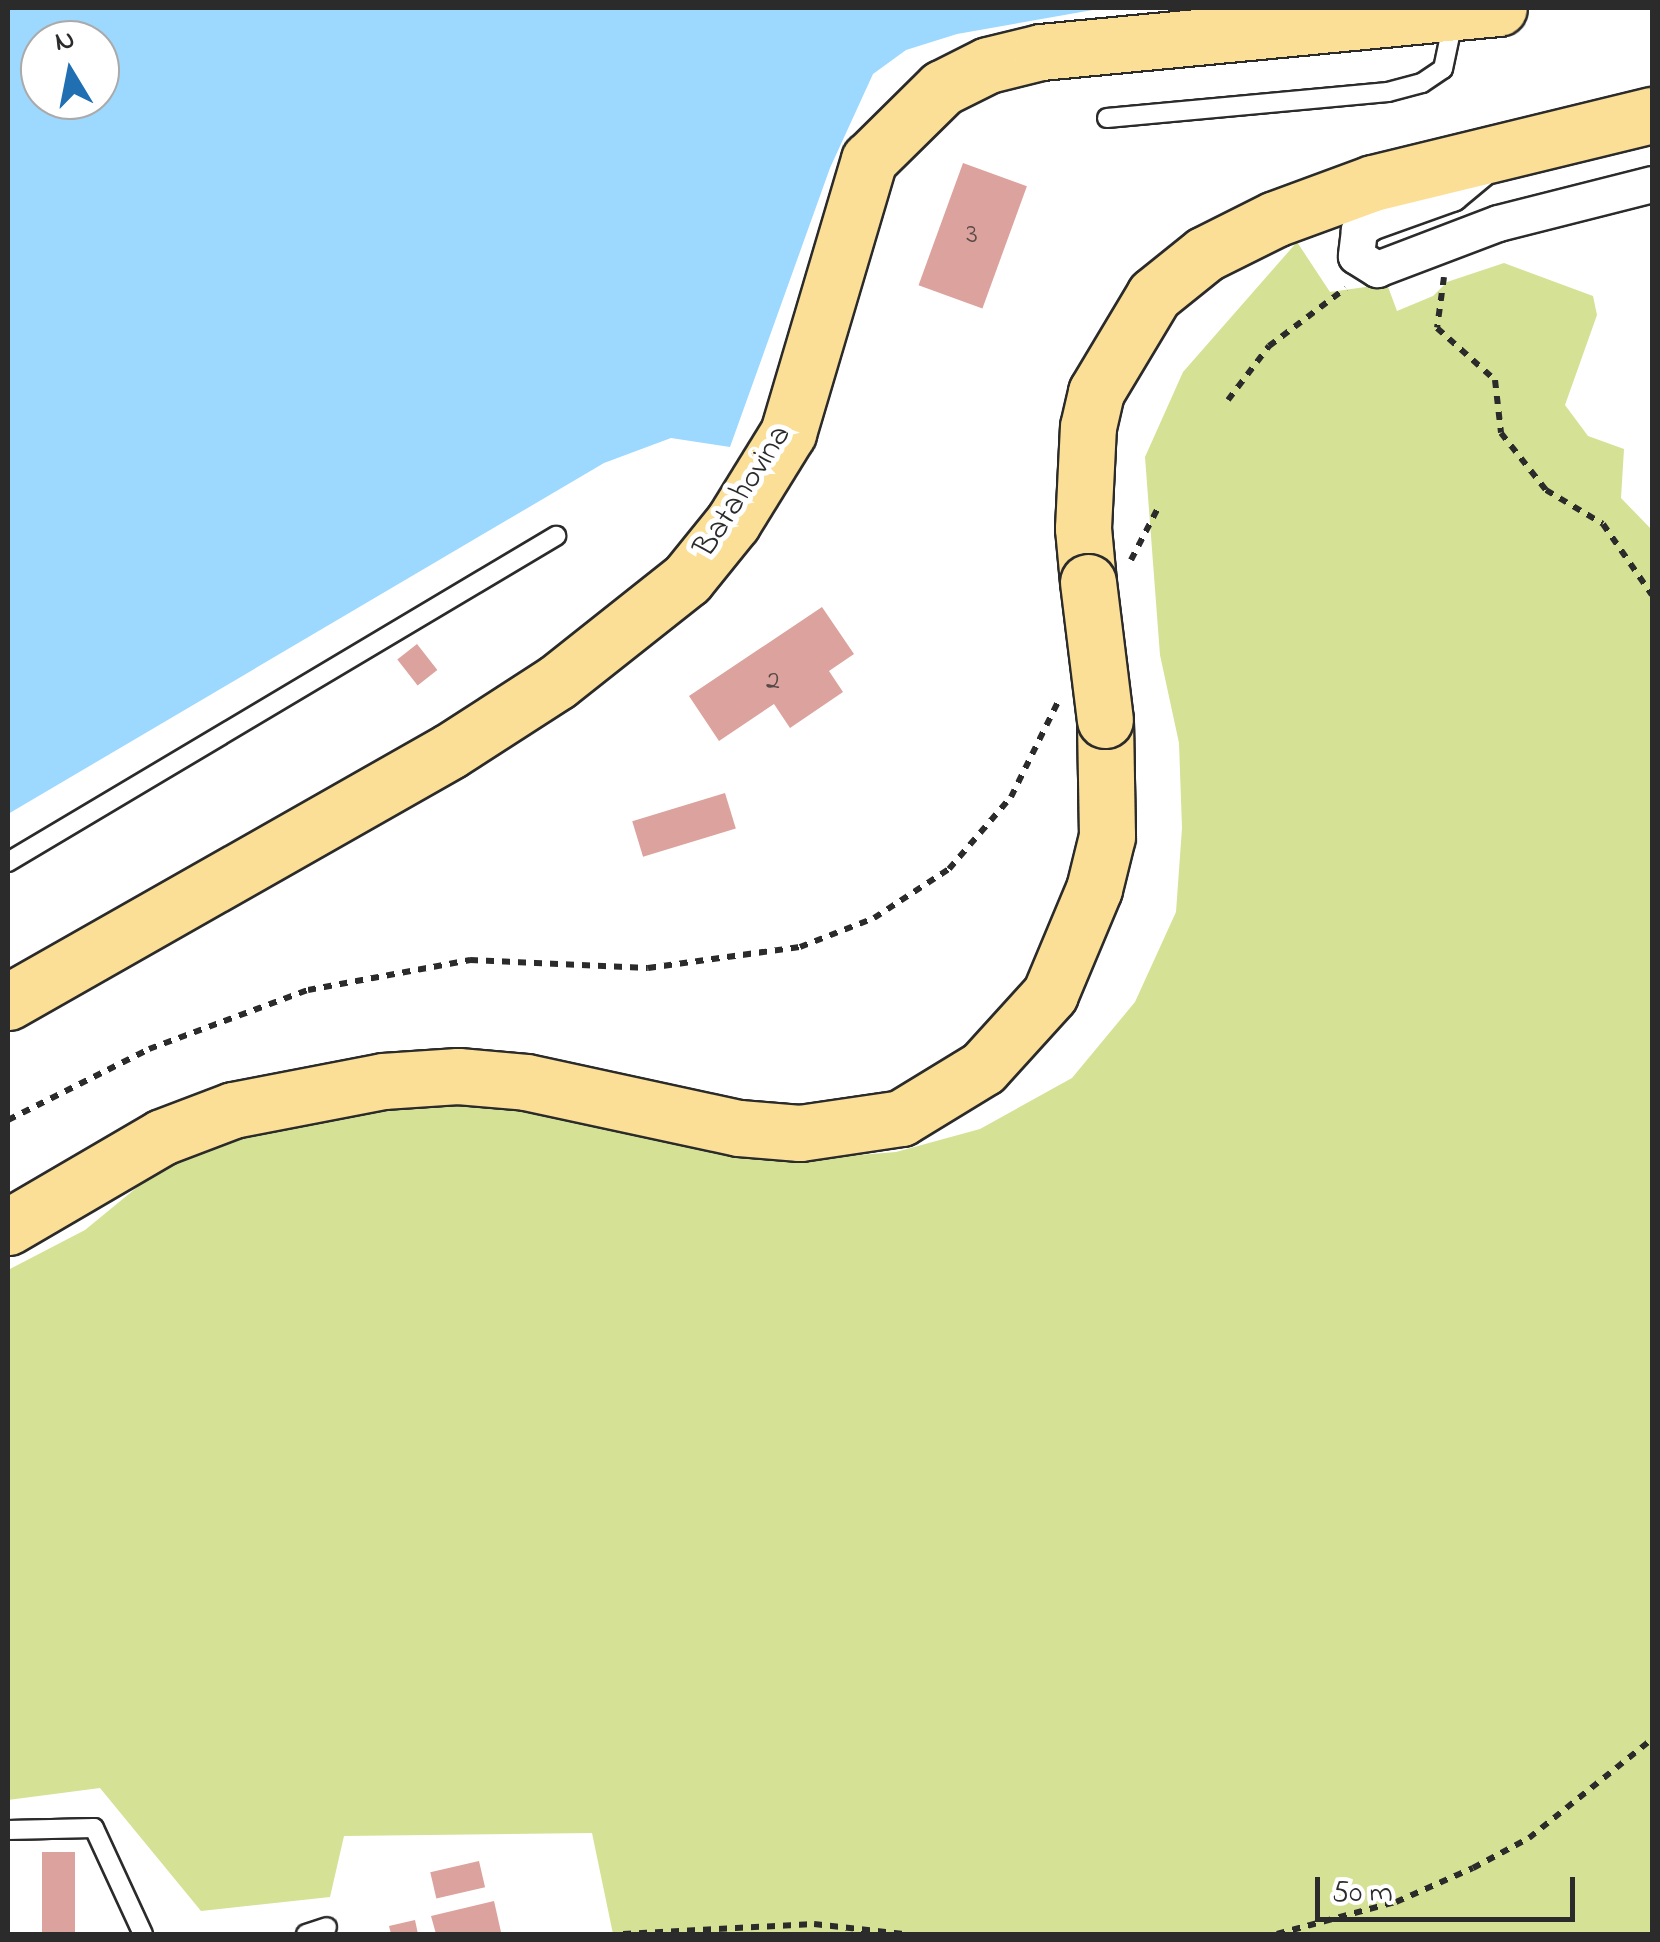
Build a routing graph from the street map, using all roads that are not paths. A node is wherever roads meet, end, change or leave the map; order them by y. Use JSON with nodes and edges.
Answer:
{"nodes":[{"id":1,"x":1477,"y":10,"type":"edge"},
{"id":2,"x":1652,"y":114,"type":"edge"},
{"id":3,"x":1107,"y":118,"type":"dead end"},
{"id":4,"x":1495,"y":155,"type":"junction"},
{"id":5,"x":1652,"y":184,"type":"edge"},
{"id":6,"x":556,"y":536,"type":"dead end"},
{"id":7,"x":8,"y":862,"type":"edge"},
{"id":8,"x":8,"y":1002,"type":"edge"},
{"id":9,"x":8,"y":1227,"type":"edge"},
{"id":10,"x":8,"y":1830,"type":"edge"},
{"id":11,"x":328,"y":1927,"type":"dead end"},
{"id":12,"x":143,"y":1934,"type":"edge"},
{"id":13,"x":306,"y":1934,"type":"edge"}],
"edges":[{"from":1,"to":3,"type":"lane"},
{"from":1,"to":8,"type":"main road","name":"Batahovina"},
{"from":2,"to":4,"type":"main road"},
{"from":4,"to":5,"type":"street"},
{"from":4,"to":9,"type":"main road","bridge":true},
{"from":6,"to":7,"type":"lane"},
{"from":10,"to":12,"type":"lane"},
{"from":11,"to":13,"type":"lane"}]}
